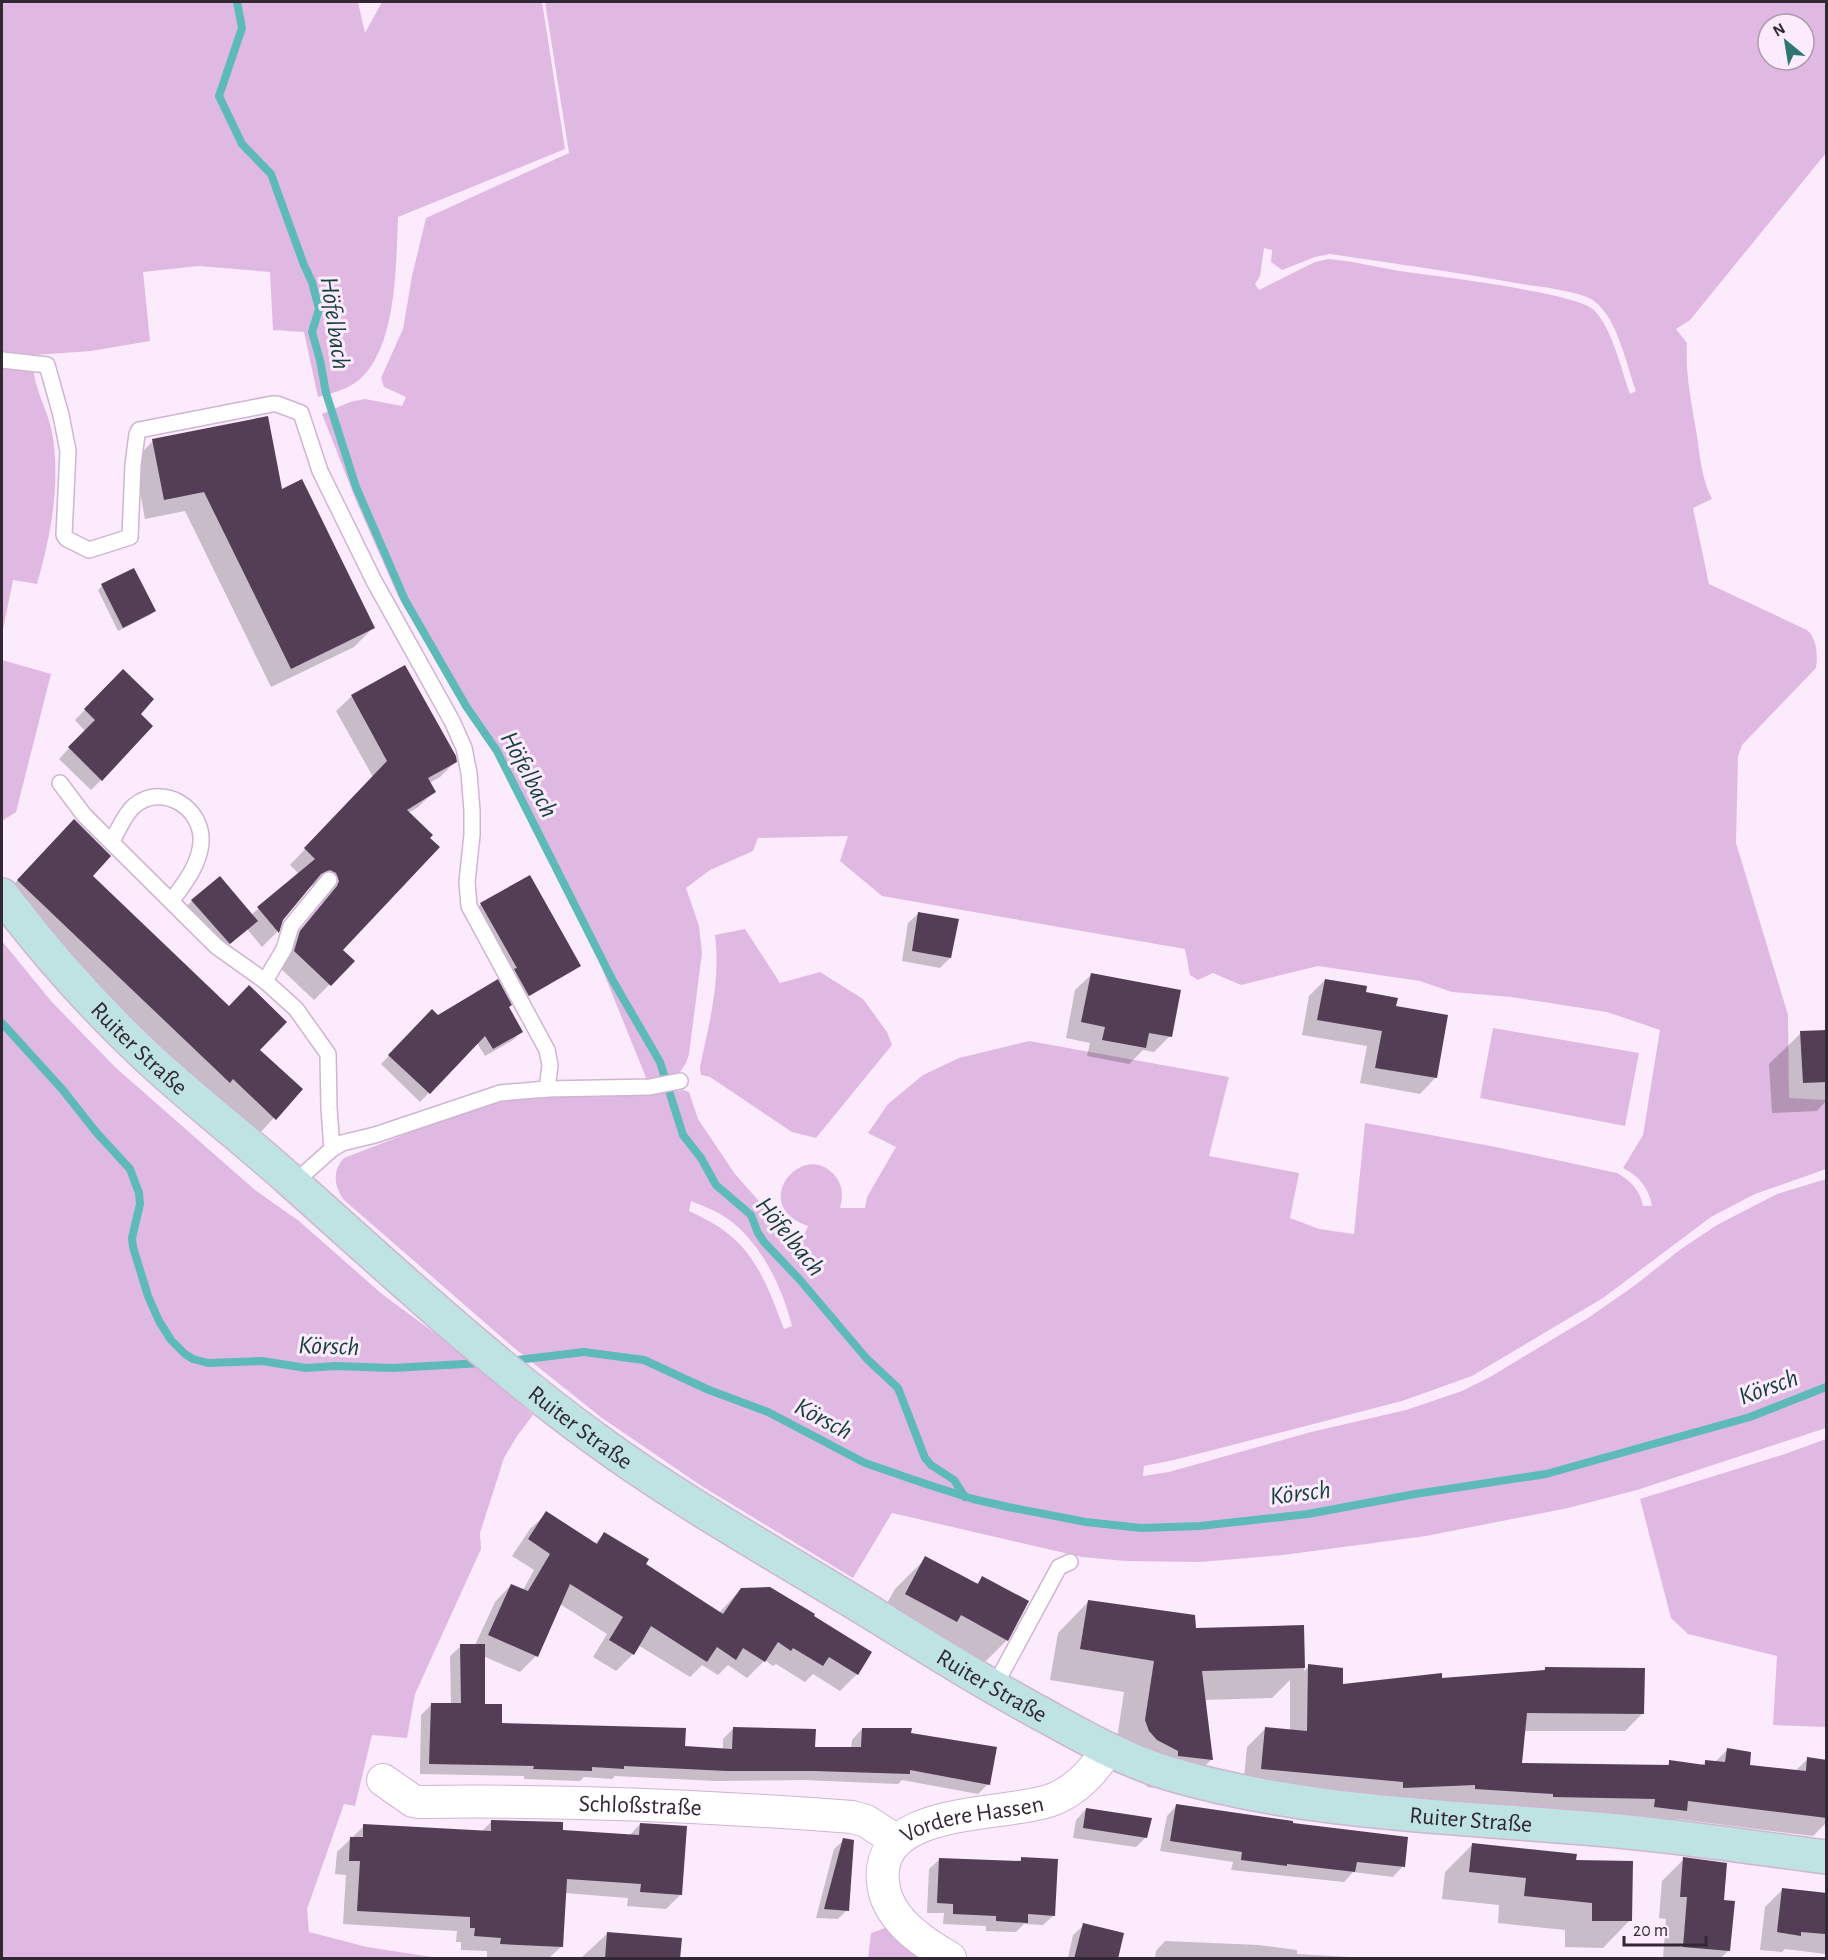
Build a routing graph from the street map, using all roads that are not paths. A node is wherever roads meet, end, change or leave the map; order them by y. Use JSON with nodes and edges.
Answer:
{"nodes":[{"id":1,"x":2,"y":360,"type":"edge"},
{"id":2,"x":60,"y":783,"type":"dead end"},
{"id":3,"x":112,"y":841,"type":"junction"},
{"id":4,"x":329,"y":880,"type":"dead end"},
{"id":5,"x":2,"y":895,"type":"edge"},
{"id":6,"x":172,"y":900,"type":"junction"},
{"id":7,"x":265,"y":981,"type":"junction"},
{"id":8,"x":680,"y":1081,"type":"dead end"},
{"id":9,"x":548,"y":1089,"type":"junction"},
{"id":10,"x":332,"y":1149,"type":"junction"},
{"id":11,"x":294,"y":1183,"type":"junction"},
{"id":12,"x":1070,"y":1562,"type":"dead end"},
{"id":13,"x":994,"y":1687,"type":"junction"},
{"id":14,"x":1107,"y":1750,"type":"junction"},
{"id":15,"x":383,"y":1780,"type":"dead end"},
{"id":16,"x":897,"y":1841,"type":"junction"},
{"id":17,"x":1827,"y":1857,"type":"edge"},
{"id":18,"x":950,"y":1959,"type":"edge"}],
"edges":[{"from":1,"to":9,"type":"lane"},
{"from":2,"to":3,"type":"lane"},
{"from":3,"to":6,"type":"lane"},
{"from":3,"to":6,"type":"lane"},
{"from":4,"to":7,"type":"lane"},
{"from":5,"to":11,"type":"main road","name":"Ruiter Straße"},
{"from":6,"to":7,"type":"lane"},
{"from":7,"to":10,"type":"lane"},
{"from":8,"to":9,"type":"lane"},
{"from":9,"to":10,"type":"lane"},
{"from":10,"to":11,"type":"lane"},
{"from":11,"to":13,"type":"main road","name":"Ruiter Straße"},
{"from":12,"to":13,"type":"lane"},
{"from":13,"to":14,"type":"main road","name":"Ruiter Straße"},
{"from":14,"to":16,"type":"street","name":"Vordere Hassen"},
{"from":14,"to":17,"type":"main road","name":"Ruiter Straße"},
{"from":15,"to":16,"type":"street","name":"Schloßstraße"},
{"from":16,"to":18,"type":"street","name":"Vordere Hassen"}]}
